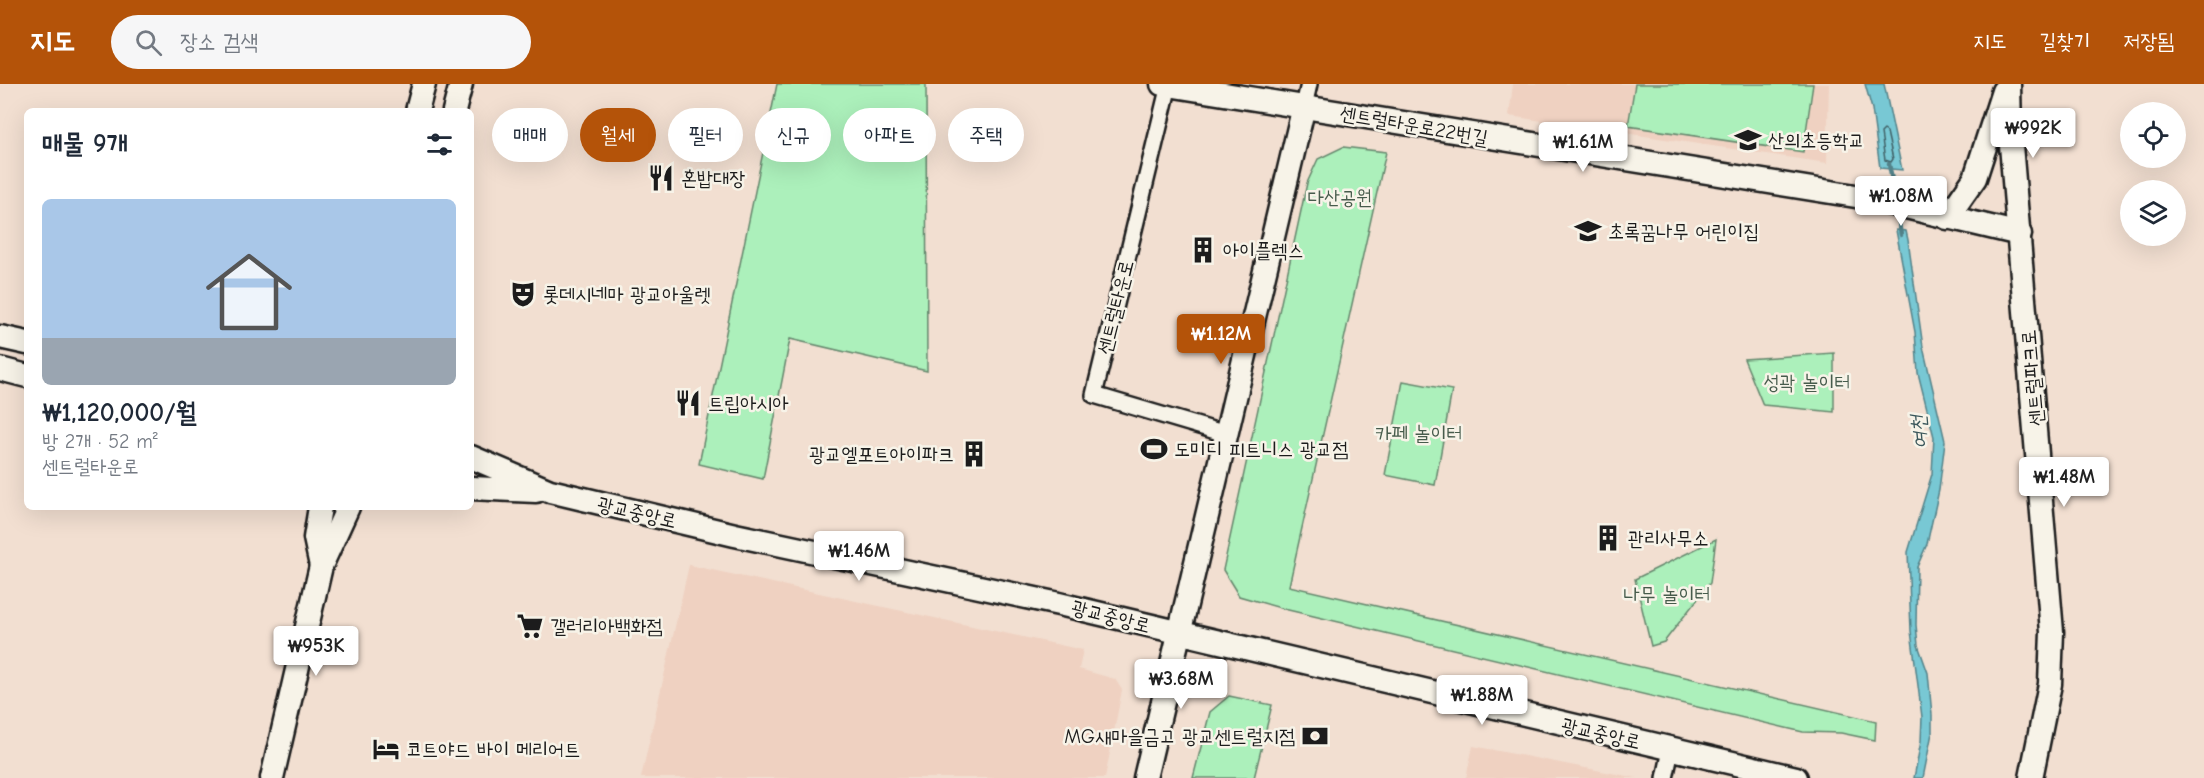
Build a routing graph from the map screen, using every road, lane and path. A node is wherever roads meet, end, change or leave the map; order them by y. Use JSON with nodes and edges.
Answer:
{"nodes":[{"id":1,"x":424,"y":84,"type":"edge"},
{"id":2,"x":461,"y":84,"type":"edge"},
{"id":3,"x":2007,"y":84,"type":"edge"},
{"id":4,"x":1166,"y":85,"type":"edge"},
{"id":5,"x":1307,"y":95,"type":"edge"},
{"id":6,"x":418,"y":108,"type":"edge"},
{"id":7,"x":455,"y":108,"type":"edge"},
{"id":8,"x":1946,"y":217,"type":"junction"},
{"id":9,"x":2020,"y":234,"type":"junction"},
{"id":10,"x":0,"y":337,"type":"edge"},
{"id":11,"x":24,"y":342,"type":"edge"},
{"id":12,"x":0,"y":369,"type":"edge"},
{"id":13,"x":24,"y":375,"type":"edge"},
{"id":14,"x":1226,"y":434,"type":"junction"},
{"id":15,"x":474,"y":458,"type":"edge"},
{"id":16,"x":474,"y":488,"type":"edge"},
{"id":17,"x":550,"y":492,"type":"junction"},
{"id":18,"x":320,"y":510,"type":"edge"},
{"id":19,"x":347,"y":510,"type":"edge"},
{"id":20,"x":321,"y":566,"type":"junction"},
{"id":21,"x":1178,"y":633,"type":"junction"},
{"id":22,"x":1671,"y":750,"type":"junction"},
{"id":23,"x":272,"y":778,"type":"edge"},
{"id":24,"x":1145,"y":778,"type":"edge"},
{"id":25,"x":1665,"y":778,"type":"edge"},
{"id":26,"x":1796,"y":778,"type":"edge"},
{"id":27,"x":2031,"y":778,"type":"edge"}],
"edges":[{"from":1,"to":6,"type":"street"},
{"from":2,"to":7,"type":"street"},
{"from":3,"to":8,"type":"street"},
{"from":3,"to":9,"type":"street","name":"센트럴파크로"},
{"from":4,"to":5,"type":"street","name":"센트럴타운로22번길"},
{"from":4,"to":14,"type":"street","name":"센트럴타운로"},
{"from":5,"to":8,"type":"street","name":"센트럴타운로22번길"},
{"from":5,"to":14,"type":"street"},
{"from":8,"to":9,"type":"street","name":"센트럴타운로22번길"},
{"from":9,"to":27,"type":"street","name":"센트럴파크로"},
{"from":10,"to":11,"type":"street"},
{"from":12,"to":13,"type":"street"},
{"from":14,"to":21,"type":"street"},
{"from":15,"to":17,"type":"street","name":"광교중앙로"},
{"from":16,"to":17,"type":"street","name":"광교중앙로"},
{"from":17,"to":21,"type":"street","name":"광교중앙로"},
{"from":18,"to":20,"type":"street"},
{"from":19,"to":20,"type":"street"},
{"from":20,"to":23,"type":"street"},
{"from":21,"to":22,"type":"street","name":"광교중앙로"},
{"from":21,"to":24,"type":"street"},
{"from":22,"to":25,"type":"street"},
{"from":22,"to":26,"type":"street","name":"광교중앙로"}]}
